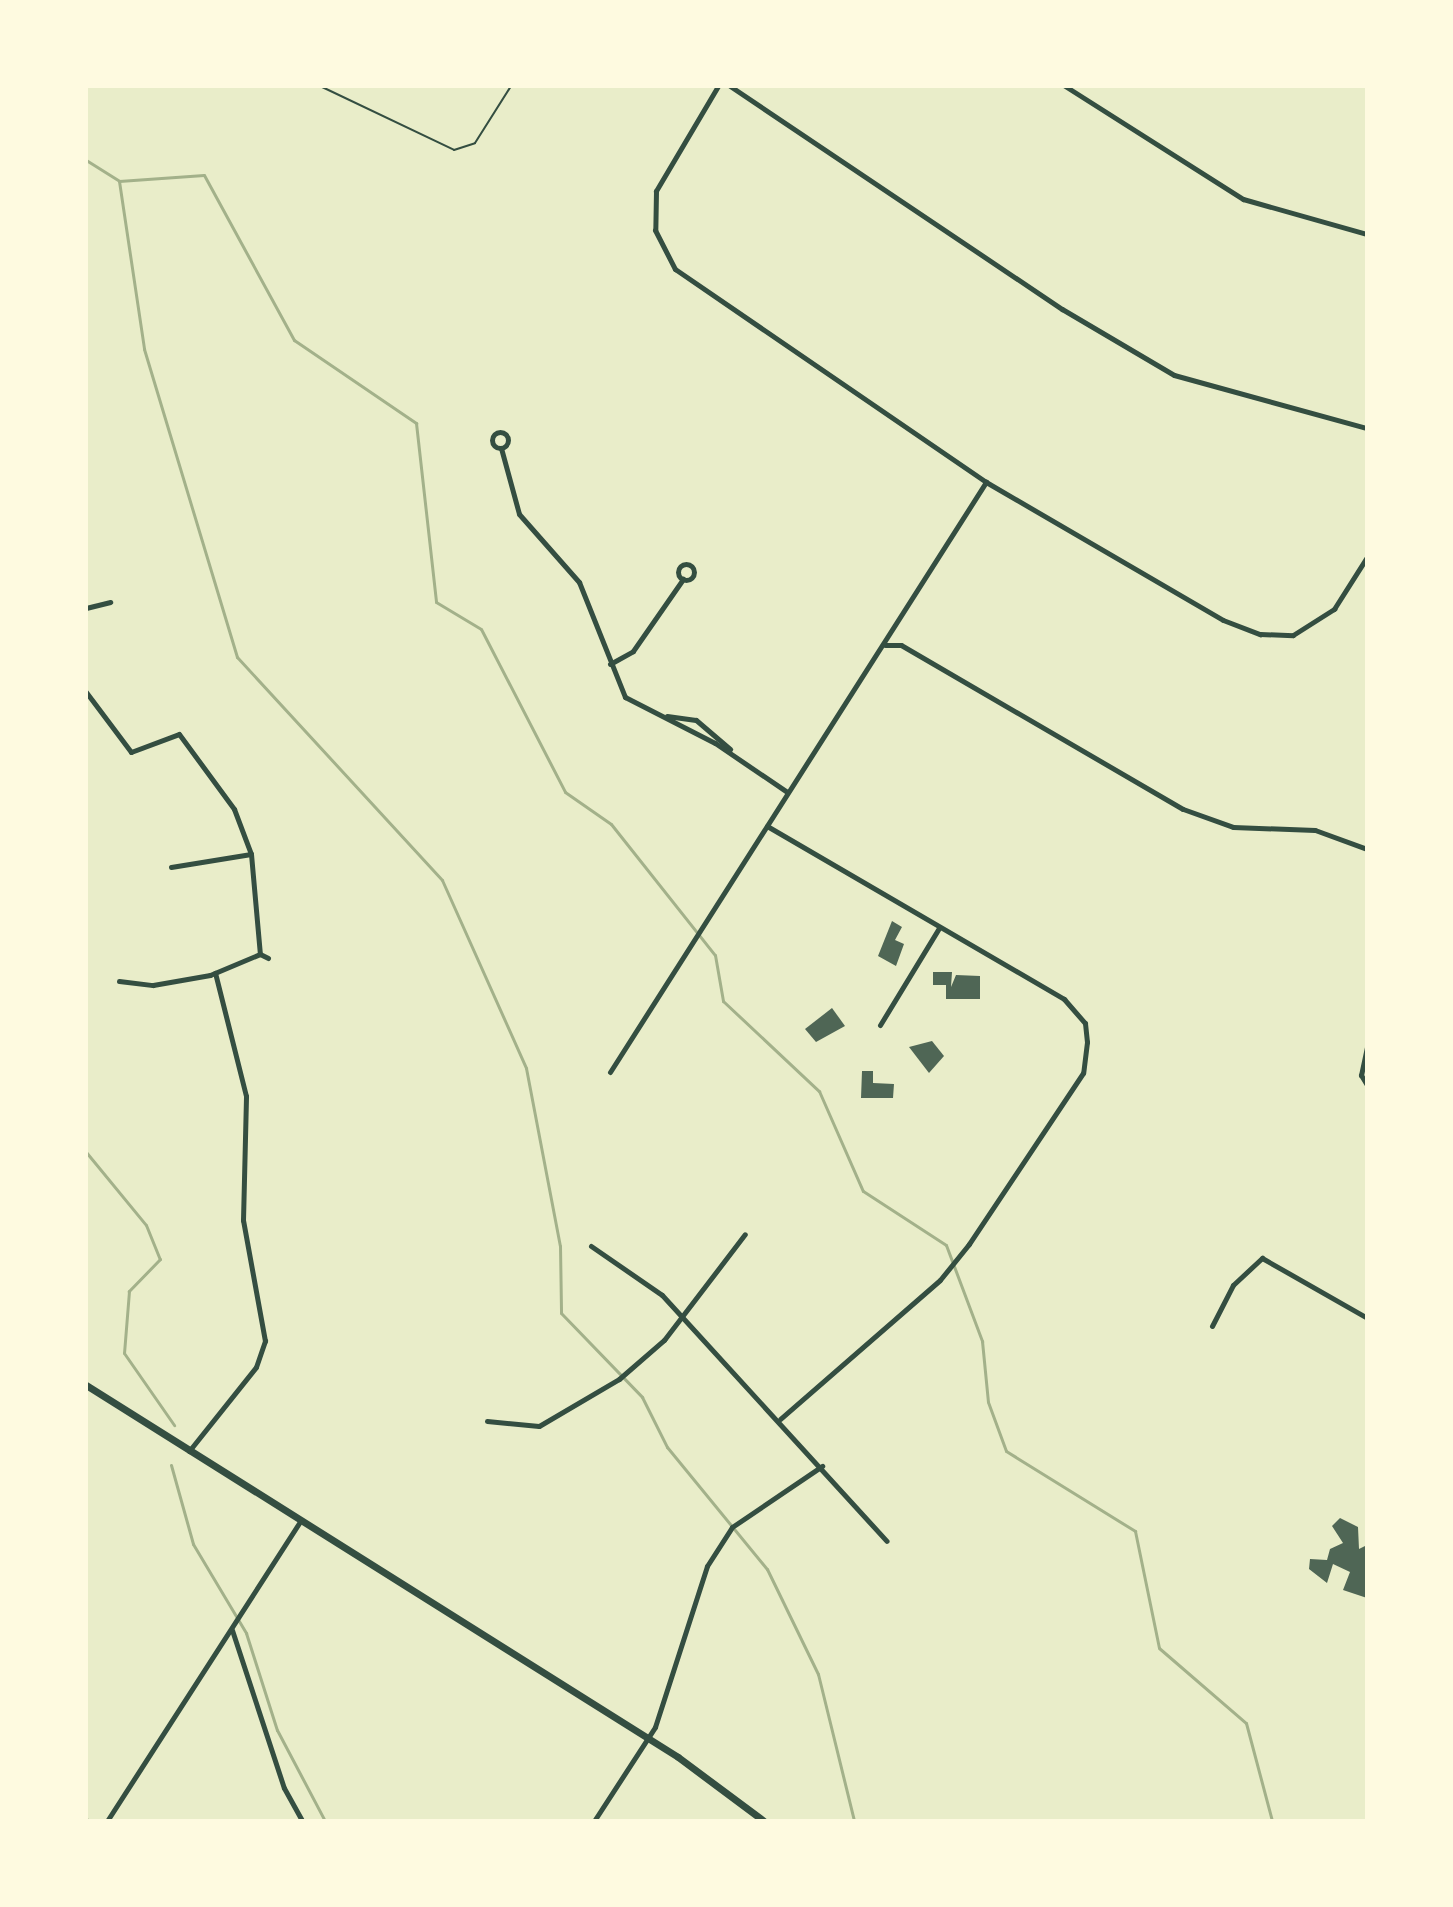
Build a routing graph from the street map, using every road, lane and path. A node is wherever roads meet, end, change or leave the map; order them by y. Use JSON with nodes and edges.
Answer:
{"nodes":[{"id":1,"x":320,"y":86,"type":"edge"},
{"id":2,"x":331,"y":86,"type":"edge"},
{"id":3,"x":511,"y":86,"type":"edge"},
{"id":4,"x":718,"y":86,"type":"edge"},
{"id":5,"x":730,"y":86,"type":"edge"},
{"id":6,"x":1065,"y":86,"type":"edge"},
{"id":7,"x":323,"y":92,"type":"junction"},
{"id":8,"x":1367,"y":234,"type":"edge"},
{"id":9,"x":1367,"y":428,"type":"edge"},
{"id":10,"x":501,"y":448,"type":"dead end"},
{"id":11,"x":986,"y":482,"type":"junction"},
{"id":12,"x":1367,"y":557,"type":"edge"},
{"id":13,"x":683,"y":579,"type":"dead end"},
{"id":14,"x":110,"y":602,"type":"dead end"},
{"id":15,"x":86,"y":608,"type":"edge"},
{"id":16,"x":884,"y":645,"type":"junction"},
{"id":17,"x":610,"y":664,"type":"junction"},
{"id":18,"x":86,"y":692,"type":"edge"},
{"id":19,"x":662,"y":716,"type":"junction"},
{"id":20,"x":734,"y":754,"type":"junction"},
{"id":21,"x":787,"y":792,"type":"junction"},
{"id":22,"x":767,"y":826,"type":"junction"},
{"id":23,"x":1367,"y":849,"type":"edge"},
{"id":24,"x":251,"y":854,"type":"junction"},
{"id":25,"x":171,"y":867,"type":"dead end"},
{"id":26,"x":939,"y":928,"type":"junction"},
{"id":27,"x":260,"y":954,"type":"junction"},
{"id":28,"x":268,"y":958,"type":"dead end"},
{"id":29,"x":215,"y":973,"type":"junction"},
{"id":30,"x":119,"y":981,"type":"dead end"},
{"id":31,"x":880,"y":1025,"type":"dead end"},
{"id":32,"x":1367,"y":1047,"type":"edge"},
{"id":33,"x":610,"y":1072,"type":"dead end"},
{"id":34,"x":1367,"y":1085,"type":"edge"},
{"id":35,"x":745,"y":1234,"type":"dead end"},
{"id":36,"x":591,"y":1246,"type":"dead end"},
{"id":37,"x":684,"y":1317,"type":"junction"},
{"id":38,"x":1367,"y":1318,"type":"edge"},
{"id":39,"x":1212,"y":1326,"type":"dead end"},
{"id":40,"x":86,"y":1385,"type":"edge"},
{"id":41,"x":780,"y":1419,"type":"junction"},
{"id":42,"x":487,"y":1421,"type":"dead end"},
{"id":43,"x":189,"y":1452,"type":"junction"},
{"id":44,"x":822,"y":1466,"type":"junction"},
{"id":45,"x":300,"y":1522,"type":"junction"},
{"id":46,"x":887,"y":1541,"type":"dead end"},
{"id":47,"x":232,"y":1629,"type":"junction"},
{"id":48,"x":649,"y":1739,"type":"junction"},
{"id":49,"x":107,"y":1821,"type":"edge"},
{"id":50,"x":302,"y":1821,"type":"edge"},
{"id":51,"x":594,"y":1821,"type":"edge"},
{"id":52,"x":764,"y":1821,"type":"edge"}],
"edges":[{"from":1,"to":7,"type":"lane"},
{"from":2,"to":7,"type":"lane"},
{"from":3,"to":7,"type":"lane"},
{"from":4,"to":11,"type":"street"},
{"from":5,"to":9,"type":"street"},
{"from":6,"to":8,"type":"street"},
{"from":10,"to":17,"type":"street"},
{"from":11,"to":12,"type":"street"},
{"from":11,"to":16,"type":"street"},
{"from":13,"to":17,"type":"street"},
{"from":14,"to":15,"type":"street"},
{"from":16,"to":21,"type":"street"},
{"from":16,"to":23,"type":"street"},
{"from":17,"to":19,"type":"street"},
{"from":18,"to":24,"type":"street"},
{"from":19,"to":20,"type":"street"},
{"from":19,"to":20,"type":"street"},
{"from":20,"to":21,"type":"street"},
{"from":21,"to":22,"type":"street"},
{"from":22,"to":26,"type":"street"},
{"from":22,"to":33,"type":"street"},
{"from":24,"to":25,"type":"street"},
{"from":24,"to":27,"type":"street"},
{"from":26,"to":31,"type":"street"},
{"from":26,"to":41,"type":"street"},
{"from":27,"to":28,"type":"street"},
{"from":27,"to":29,"type":"street"},
{"from":29,"to":30,"type":"street"},
{"from":29,"to":43,"type":"street"},
{"from":32,"to":34,"type":"street"},
{"from":35,"to":37,"type":"street"},
{"from":36,"to":37,"type":"street"},
{"from":37,"to":41,"type":"street"},
{"from":37,"to":42,"type":"street"},
{"from":38,"to":39,"type":"street"},
{"from":40,"to":43,"type":"main road"},
{"from":41,"to":44,"type":"street"},
{"from":43,"to":45,"type":"main road"},
{"from":44,"to":46,"type":"street"},
{"from":44,"to":48,"type":"street"},
{"from":45,"to":47,"type":"street"},
{"from":45,"to":48,"type":"main road"},
{"from":47,"to":49,"type":"street"},
{"from":47,"to":50,"type":"street"},
{"from":48,"to":51,"type":"street"},
{"from":48,"to":52,"type":"main road"}]}
